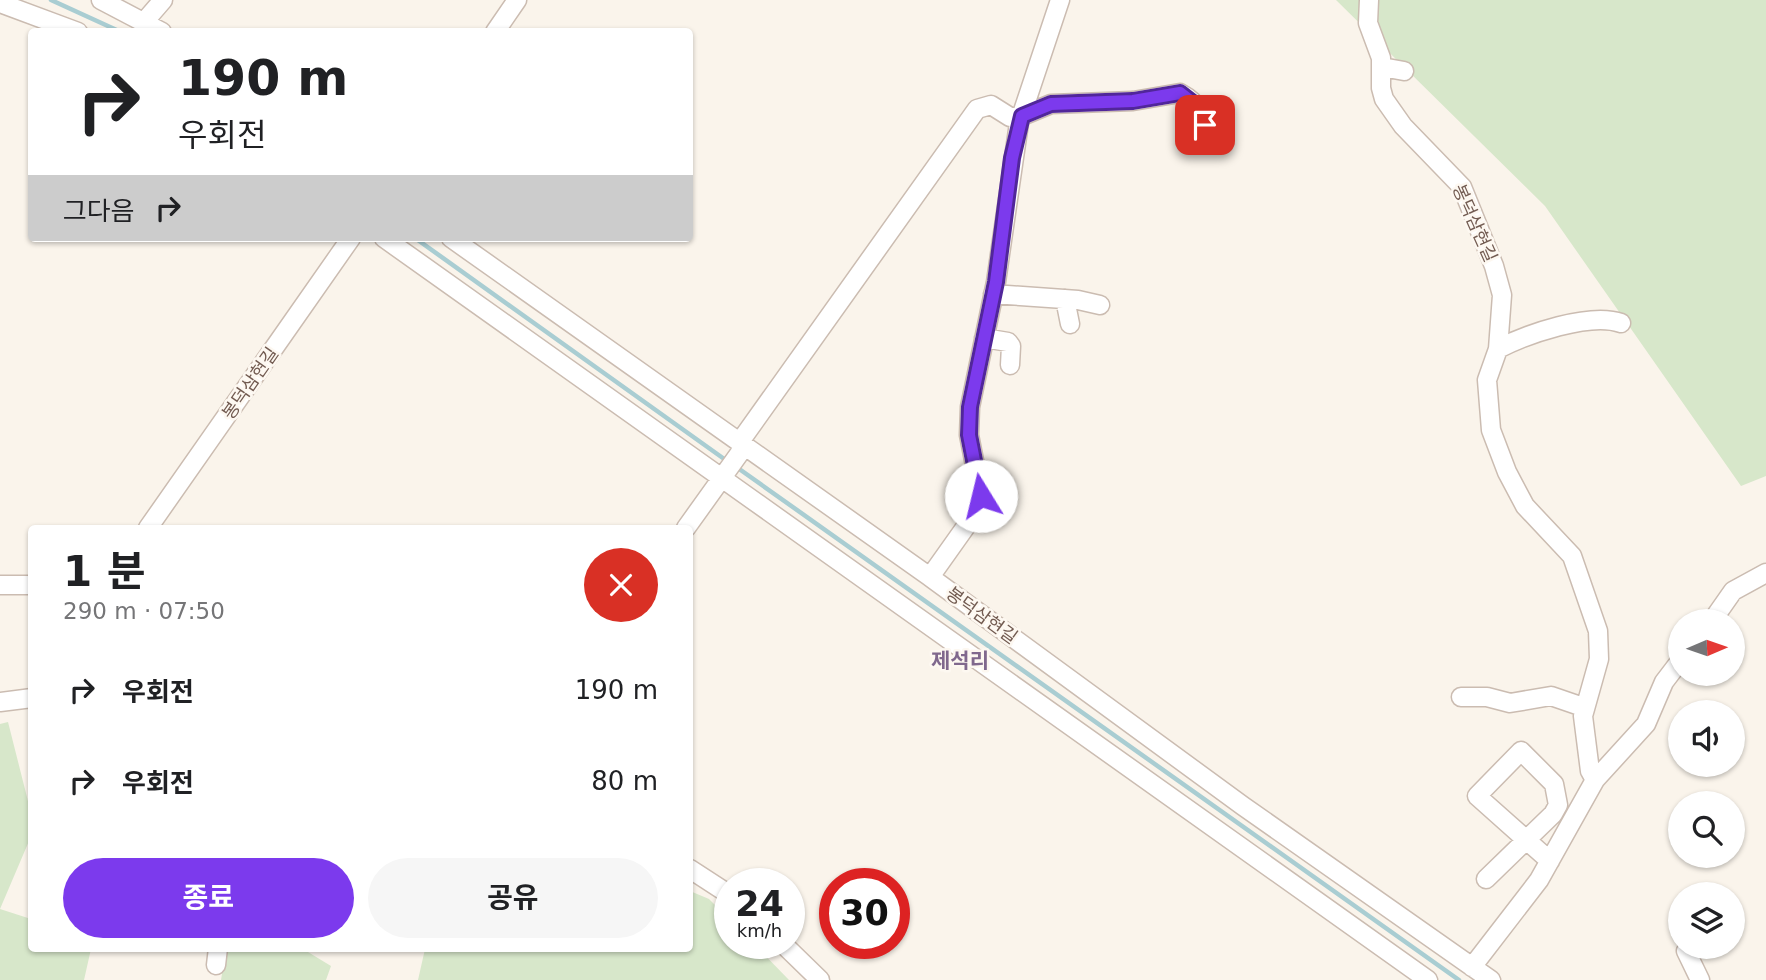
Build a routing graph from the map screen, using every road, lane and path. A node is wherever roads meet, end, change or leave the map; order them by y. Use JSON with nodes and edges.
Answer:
{"nodes":[{"id":1,"x":101,"y":0,"type":"edge"},
{"id":2,"x":163,"y":0,"type":"edge"},
{"id":3,"x":517,"y":0,"type":"edge"},
{"id":4,"x":1060,"y":0,"type":"edge"},
{"id":5,"x":1369,"y":0,"type":"edge"},
{"id":6,"x":0,"y":3,"type":"edge"},
{"id":7,"x":144,"y":22,"type":"junction"},
{"id":8,"x":67,"y":28,"type":"edge"},
{"id":9,"x":155,"y":28,"type":"edge"},
{"id":10,"x":498,"y":28,"type":"edge"},
{"id":11,"x":1382,"y":67,"type":"junction"},
{"id":12,"x":1404,"y":71,"type":"dead end"},
{"id":13,"x":1022,"y":116,"type":"junction"},
{"id":14,"x":1206,"y":141,"type":"dead end"},
{"id":15,"x":348,"y":242,"type":"edge"},
{"id":16,"x":390,"y":242,"type":"edge"},
{"id":17,"x":456,"y":242,"type":"edge"},
{"id":18,"x":993,"y":294,"type":"junction"},
{"id":19,"x":1065,"y":299,"type":"junction"},
{"id":20,"x":1100,"y":305,"type":"dead end"},
{"id":21,"x":1620,"y":323,"type":"dead end"},
{"id":22,"x":1070,"y":324,"type":"dead end"},
{"id":23,"x":984,"y":338,"type":"junction"},
{"id":24,"x":1498,"y":349,"type":"junction"},
{"id":25,"x":1010,"y":365,"type":"dead end"},
{"id":26,"x":740,"y":449,"type":"junction"},
{"id":27,"x":724,"y":476,"type":"junction"},
{"id":28,"x":150,"y":525,"type":"edge"},
{"id":29,"x":687,"y":525,"type":"edge"},
{"id":30,"x":1766,"y":573,"type":"edge"},
{"id":31,"x":930,"y":577,"type":"junction"},
{"id":32,"x":28,"y":584,"type":"edge"},
{"id":33,"x":0,"y":585,"type":"edge"},
{"id":34,"x":1719,"y":609,"type":"edge"},
{"id":35,"x":1668,"y":677,"type":"edge"},
{"id":36,"x":1461,"y":697,"type":"dead end"},
{"id":37,"x":28,"y":698,"type":"edge"},
{"id":38,"x":0,"y":702,"type":"edge"},
{"id":39,"x":1583,"y":707,"type":"junction"},
{"id":40,"x":1595,"y":780,"type":"junction"},
{"id":41,"x":1527,"y":840,"type":"junction"},
{"id":42,"x":1550,"y":861,"type":"junction"},
{"id":43,"x":693,"y":871,"type":"edge"},
{"id":44,"x":1486,"y":879,"type":"dead end"},
{"id":45,"x":714,"y":885,"type":"edge"},
{"id":46,"x":798,"y":959,"type":"edge"},
{"id":47,"x":1690,"y":959,"type":"edge"},
{"id":48,"x":1472,"y":967,"type":"junction"},
{"id":49,"x":820,"y":980,"type":"edge"},
{"id":50,"x":1428,"y":980,"type":"edge"},
{"id":51,"x":1491,"y":980,"type":"edge"},
{"id":52,"x":1700,"y":980,"type":"edge"}],
"edges":[{"from":1,"to":7,"type":"street"},
{"from":2,"to":7,"type":"street"},
{"from":3,"to":10,"type":"street"},
{"from":4,"to":13,"type":"street","name":"봉덕삼현길"},
{"from":5,"to":11,"type":"street","name":"봉덕삼현길"},
{"from":6,"to":8,"type":"street"},
{"from":7,"to":9,"type":"street"},
{"from":11,"to":12,"type":"street"},
{"from":11,"to":24,"type":"street","name":"봉덕삼현길"},
{"from":13,"to":14,"type":"street"},
{"from":13,"to":18,"type":"street","name":"봉덕삼현길"},
{"from":13,"to":26,"type":"street"},
{"from":15,"to":28,"type":"street","name":"봉덕삼현길"},
{"from":16,"to":27,"type":"street"},
{"from":17,"to":26,"type":"street"},
{"from":18,"to":19,"type":"street"},
{"from":18,"to":23,"type":"street","name":"봉덕삼현길"},
{"from":19,"to":20,"type":"street"},
{"from":19,"to":22,"type":"street"},
{"from":21,"to":24,"type":"street"},
{"from":23,"to":25,"type":"street"},
{"from":23,"to":31,"type":"street","name":"봉덕삼현길"},
{"from":24,"to":39,"type":"street","name":"봉덕삼현길"},
{"from":26,"to":27,"type":"street"},
{"from":26,"to":31,"type":"street"},
{"from":27,"to":29,"type":"street"},
{"from":27,"to":50,"type":"street"},
{"from":30,"to":34,"type":"street"},
{"from":31,"to":48,"type":"street","name":"봉덕삼현길"},
{"from":32,"to":33,"type":"street"},
{"from":35,"to":40,"type":"street"},
{"from":36,"to":39,"type":"street"},
{"from":37,"to":38,"type":"street"},
{"from":39,"to":40,"type":"street"},
{"from":40,"to":42,"type":"street"},
{"from":41,"to":41,"type":"street"},
{"from":41,"to":42,"type":"street"},
{"from":41,"to":44,"type":"street"},
{"from":42,"to":48,"type":"street"},
{"from":43,"to":45,"type":"street"},
{"from":46,"to":49,"type":"street"},
{"from":47,"to":52,"type":"street"},
{"from":48,"to":51,"type":"street","name":"봉덕삼현길"}]}
